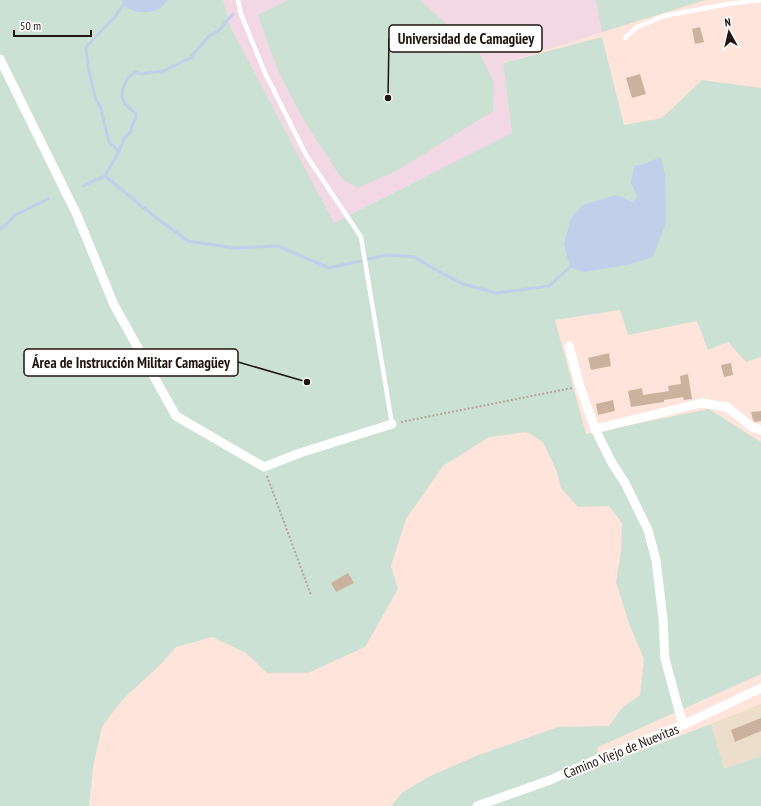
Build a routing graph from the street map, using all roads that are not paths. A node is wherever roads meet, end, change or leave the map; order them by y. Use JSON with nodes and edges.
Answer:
{"nodes":[{"id":1,"x":238,"y":0,"type":"edge"},
{"id":2,"x":761,"y":0,"type":"edge"},
{"id":3,"x":625,"y":38,"type":"dead end"},
{"id":4,"x":0,"y":60,"type":"edge"},
{"id":5,"x":569,"y":346,"type":"dead end"},
{"id":6,"x":392,"y":424,"type":"joint"},
{"id":7,"x":595,"y":429,"type":"junction"},
{"id":8,"x":761,"y":430,"type":"edge"},
{"id":9,"x":761,"y":688,"type":"edge"},
{"id":10,"x":683,"y":725,"type":"junction"},
{"id":11,"x":477,"y":806,"type":"edge"}],
"edges":[{"from":1,"to":6,"type":"lane"},
{"from":2,"to":3,"type":"lane"},
{"from":4,"to":6,"type":"street"},
{"from":5,"to":7,"type":"street"},
{"from":7,"to":8,"type":"street"},
{"from":7,"to":10,"type":"street"},
{"from":9,"to":10,"type":"street","name":"Camino Viejo de Nuevitas"},
{"from":10,"to":11,"type":"street","name":"Camino Viejo de Nuevitas"}]}
